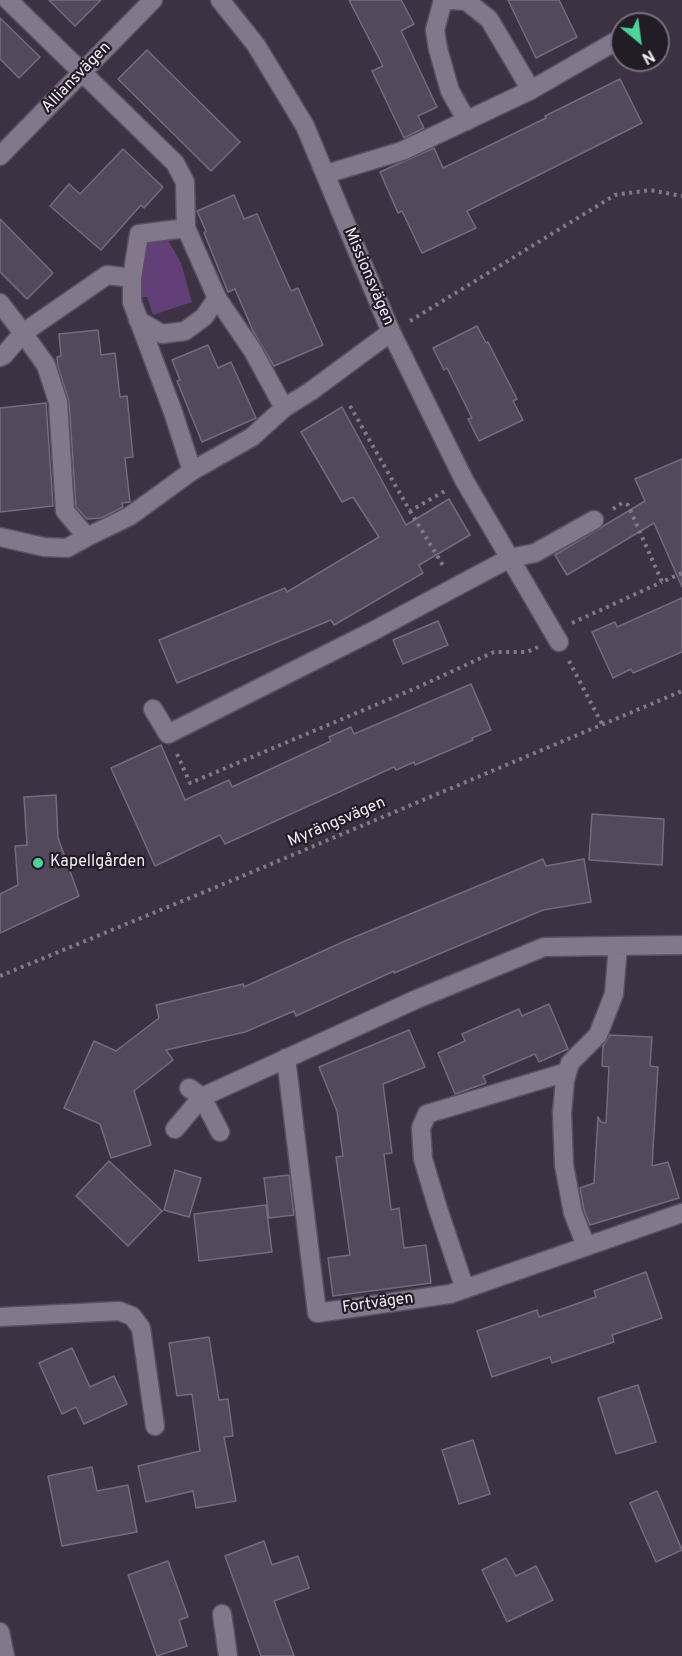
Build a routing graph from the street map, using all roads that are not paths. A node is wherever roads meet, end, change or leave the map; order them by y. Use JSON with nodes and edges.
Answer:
{"nodes":[{"id":1,"x":8,"y":0,"type":"edge"},
{"id":2,"x":153,"y":0,"type":"edge"},
{"id":3,"x":220,"y":0,"type":"edge"},
{"id":4,"x":442,"y":0,"type":"edge"},
{"id":5,"x":451,"y":0,"type":"edge"},
{"id":6,"x":610,"y":44,"type":"edge"},
{"id":7,"x":83,"y":72,"type":"junction"},
{"id":8,"x":531,"y":90,"type":"junction"},
{"id":9,"x":466,"y":121,"type":"junction"},
{"id":10,"x":0,"y":156,"type":"edge"},
{"id":11,"x":326,"y":174,"type":"junction"},
{"id":12,"x":186,"y":228,"type":"junction"},
{"id":13,"x":132,"y":278,"type":"junction"},
{"id":14,"x":218,"y":298,"type":"junction"},
{"id":15,"x":0,"y":303,"type":"edge"},
{"id":16,"x":138,"y":320,"type":"junction"},
{"id":17,"x":391,"y":332,"type":"junction"},
{"id":18,"x":23,"y":333,"type":"junction"},
{"id":19,"x":0,"y":357,"type":"edge"},
{"id":20,"x":284,"y":408,"type":"junction"},
{"id":21,"x":192,"y":471,"type":"junction"},
{"id":22,"x":594,"y":520,"type":"road end"},
{"id":23,"x":0,"y":537,"type":"edge"},
{"id":24,"x":87,"y":537,"type":"junction"},
{"id":25,"x":510,"y":558,"type":"junction"},
{"id":26,"x":558,"y":640,"type":"road end"},
{"id":27,"x":153,"y":710,"type":"dead end"},
{"id":28,"x":682,"y":945,"type":"edge"},
{"id":29,"x":618,"y":946,"type":"junction"},
{"id":30,"x":286,"y":1059,"type":"junction"},
{"id":31,"x":567,"y":1072,"type":"junction"},
{"id":32,"x":196,"y":1093,"type":"junction"},
{"id":33,"x":175,"y":1129,"type":"dead end"},
{"id":34,"x":220,"y":1132,"type":"dead end"},
{"id":35,"x":682,"y":1213,"type":"edge"},
{"id":36,"x":586,"y":1246,"type":"junction"},
{"id":37,"x":465,"y":1288,"type":"junction"},
{"id":38,"x":0,"y":1317,"type":"edge"},
{"id":39,"x":156,"y":1426,"type":"dead end"},
{"id":40,"x":222,"y":1614,"type":"dead end"},
{"id":41,"x":0,"y":1632,"type":"edge"},
{"id":42,"x":5,"y":1656,"type":"edge"},
{"id":43,"x":228,"y":1656,"type":"edge"}],
"edges":[{"from":1,"to":7,"type":"street"},
{"from":2,"to":7,"type":"street","name":"Alliansvägen"},
{"from":3,"to":11,"type":"street","name":"Missionsvägen"},
{"from":4,"to":9,"type":"street"},
{"from":5,"to":8,"type":"street"},
{"from":6,"to":8,"type":"street"},
{"from":7,"to":10,"type":"street","name":"Alliansvägen"},
{"from":7,"to":12,"type":"street"},
{"from":8,"to":9,"type":"street"},
{"from":9,"to":11,"type":"street"},
{"from":11,"to":17,"type":"street","name":"Missionsvägen"},
{"from":12,"to":13,"type":"street"},
{"from":12,"to":14,"type":"street"},
{"from":13,"to":16,"type":"street"},
{"from":13,"to":18,"type":"street"},
{"from":14,"to":16,"type":"street"},
{"from":14,"to":20,"type":"street"},
{"from":15,"to":18,"type":"street"},
{"from":16,"to":21,"type":"street"},
{"from":17,"to":20,"type":"street"},
{"from":17,"to":25,"type":"street","name":"Missionsvägen"},
{"from":18,"to":19,"type":"street"},
{"from":18,"to":24,"type":"street"},
{"from":20,"to":21,"type":"street"},
{"from":21,"to":24,"type":"street"},
{"from":22,"to":25,"type":"street"},
{"from":23,"to":24,"type":"street"},
{"from":25,"to":26,"type":"street","name":"Missionsvägen"},
{"from":25,"to":27,"type":"street"},
{"from":28,"to":29,"type":"street"},
{"from":29,"to":30,"type":"street"},
{"from":29,"to":31,"type":"street"},
{"from":30,"to":32,"type":"street"},
{"from":30,"to":37,"type":"street","name":"Fortvägen"},
{"from":31,"to":36,"type":"street"},
{"from":31,"to":37,"type":"street"},
{"from":32,"to":33,"type":"street"},
{"from":32,"to":34,"type":"street"},
{"from":35,"to":36,"type":"street","name":"Fortvägen"},
{"from":36,"to":37,"type":"street","name":"Fortvägen"},
{"from":38,"to":39,"type":"street"},
{"from":40,"to":43,"type":"street"},
{"from":41,"to":42,"type":"street"}]}
